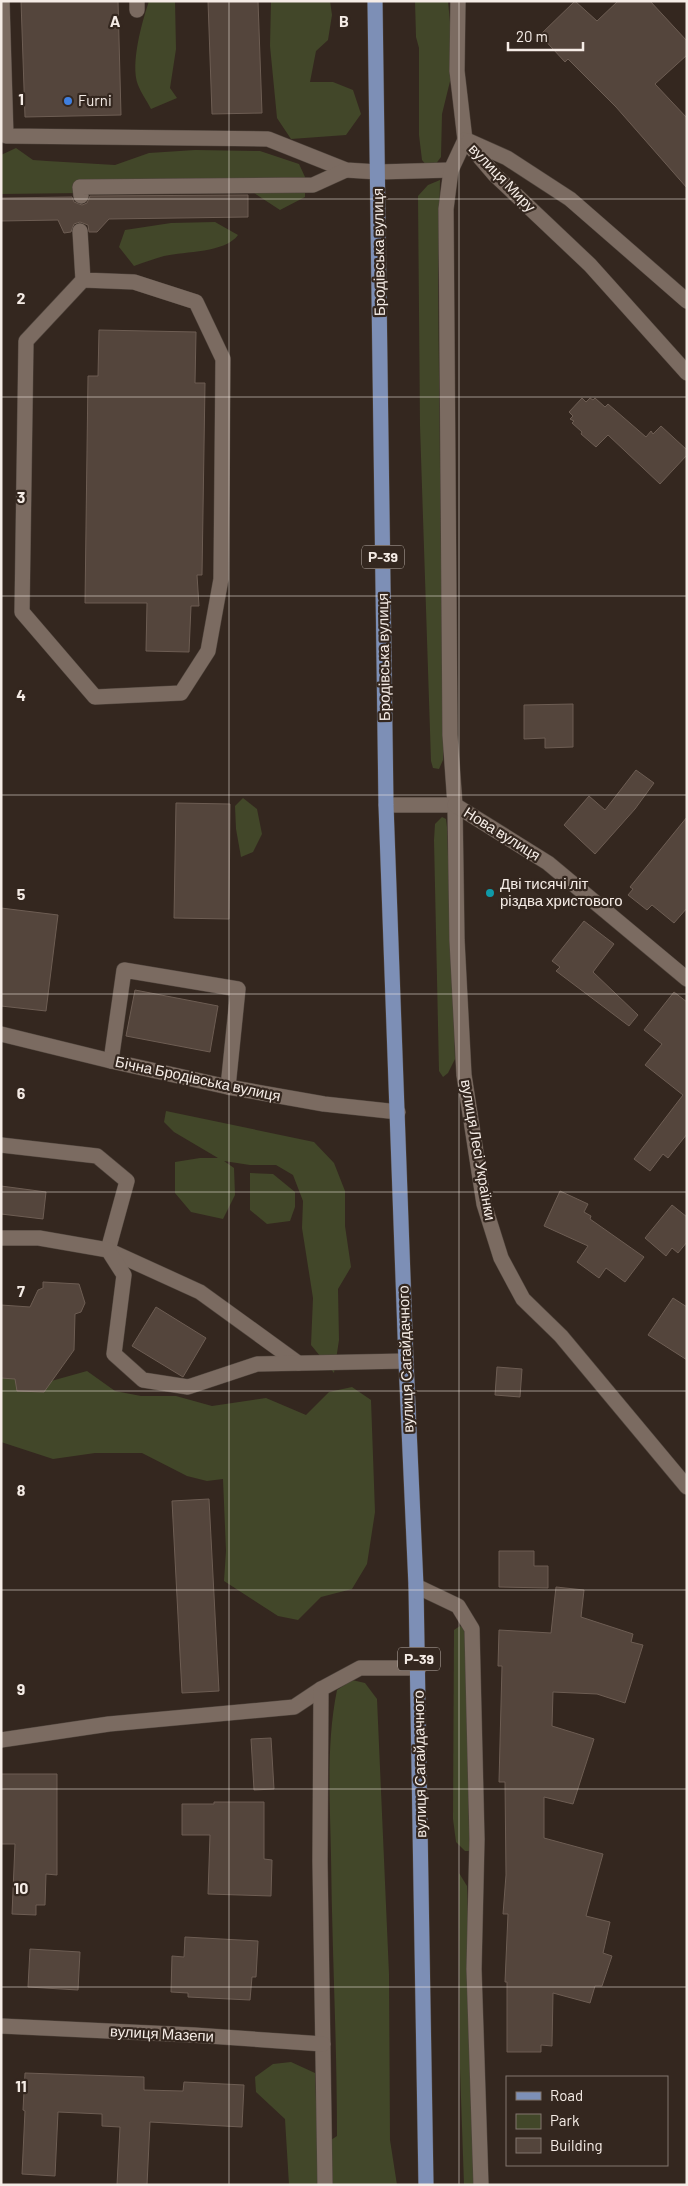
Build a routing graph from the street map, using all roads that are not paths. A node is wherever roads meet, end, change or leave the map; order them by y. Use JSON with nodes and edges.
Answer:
{"nodes":[{"id":1,"x":2,"y":1,"type":"edge"},
{"id":2,"x":375,"y":1,"type":"edge"},
{"id":3,"x":458,"y":1,"type":"edge"},
{"id":4,"x":3,"y":136,"type":"edge"},
{"id":5,"x":465,"y":140,"type":"junction"},
{"id":6,"x":346,"y":170,"type":"junction"},
{"id":7,"x":451,"y":170,"type":"junction"},
{"id":8,"x":378,"y":172,"type":"junction"},
{"id":9,"x":81,"y":196,"type":"dead end"},
{"id":10,"x":80,"y":231,"type":"dead end"},
{"id":11,"x":83,"y":280,"type":"junction"},
{"id":12,"x":687,"y":301,"type":"edge"},
{"id":13,"x":687,"y":373,"type":"edge"},
{"id":14,"x":386,"y":805,"type":"junction"},
{"id":15,"x":455,"y":805,"type":"junction"},
{"id":16,"x":687,"y":979,"type":"edge"},
{"id":17,"x":1,"y":1034,"type":"edge"},
{"id":18,"x":111,"y":1061,"type":"junction"},
{"id":19,"x":228,"y":1087,"type":"junction"},
{"id":20,"x":398,"y":1112,"type":"junction"},
{"id":21,"x":398,"y":1133,"type":"joint"},
{"id":22,"x":1,"y":1145,"type":"edge"},
{"id":23,"x":1,"y":1238,"type":"edge"},
{"id":24,"x":108,"y":1250,"type":"junction"},
{"id":25,"x":406,"y":1361,"type":"junction"},
{"id":26,"x":298,"y":1363,"type":"junction"},
{"id":27,"x":687,"y":1487,"type":"edge"},
{"id":28,"x":416,"y":1586,"type":"junction"},
{"id":29,"x":419,"y":1668,"type":"junction"},
{"id":30,"x":321,"y":1689,"type":"junction"},
{"id":31,"x":1,"y":1740,"type":"edge"},
{"id":32,"x":1,"y":2026,"type":"edge"},
{"id":33,"x":323,"y":2044,"type":"junction"},
{"id":34,"x":325,"y":2185,"type":"edge"},
{"id":35,"x":426,"y":2185,"type":"edge"},
{"id":36,"x":481,"y":2185,"type":"edge"}],
"edges":[{"from":1,"to":4,"type":"street"},
{"from":2,"to":8,"type":"main road","name":"Бродівська вулиця","number":"Р-39"},
{"from":3,"to":5,"type":"street"},
{"from":4,"to":6,"type":"street"},
{"from":5,"to":7,"type":"street","name":"вулиця Лесі Українки"},
{"from":5,"to":12,"type":"street","name":"вулиця Миру"},
{"from":5,"to":13,"type":"street","name":"вулиця Миру"},
{"from":6,"to":8,"type":"street"},
{"from":6,"to":9,"type":"street"},
{"from":7,"to":8,"type":"street"},
{"from":7,"to":15,"type":"street","name":"вулиця Лесі Українки"},
{"from":8,"to":14,"type":"main road","name":"Бродівська вулиця","number":"Р-39"},
{"from":10,"to":11,"type":"street"},
{"from":11,"to":11,"type":"street"},
{"from":14,"to":15,"type":"street"},
{"from":14,"to":20,"type":"main road","name":"Бродівська вулиця","number":"Р-39"},
{"from":15,"to":16,"type":"street","name":"Нова вулиця"},
{"from":15,"to":27,"type":"street","name":"вулиця Лесі Українки"},
{"from":17,"to":18,"type":"street","name":"Бічна Бродівська вулиця"},
{"from":18,"to":19,"type":"street","name":"Бічна Бродівська вулиця"},
{"from":18,"to":19,"type":"street"},
{"from":19,"to":20,"type":"street","name":"Бічна Бродівська вулиця"},
{"from":20,"to":21,"type":"main road","name":"Бродівська вулиця","number":"Р-39"},
{"from":21,"to":25,"type":"main road","name":"вулиця Сагайдачного","number":"Р-39"},
{"from":22,"to":24,"type":"street"},
{"from":23,"to":24,"type":"street"},
{"from":24,"to":26,"type":"street"},
{"from":24,"to":26,"type":"street"},
{"from":25,"to":26,"type":"street"},
{"from":25,"to":28,"type":"main road","name":"вулиця Сагайдачного","number":"Р-39"},
{"from":28,"to":29,"type":"main road","name":"вулиця Сагайдачного","number":"Р-39"},
{"from":28,"to":36,"type":"street"},
{"from":29,"to":30,"type":"street"},
{"from":29,"to":35,"type":"main road","name":"вулиця Сагайдачного","number":"Р-39"},
{"from":30,"to":31,"type":"street"},
{"from":30,"to":33,"type":"street"},
{"from":32,"to":33,"type":"street","name":"вулиця Мазепи"},
{"from":33,"to":34,"type":"street"}]}
